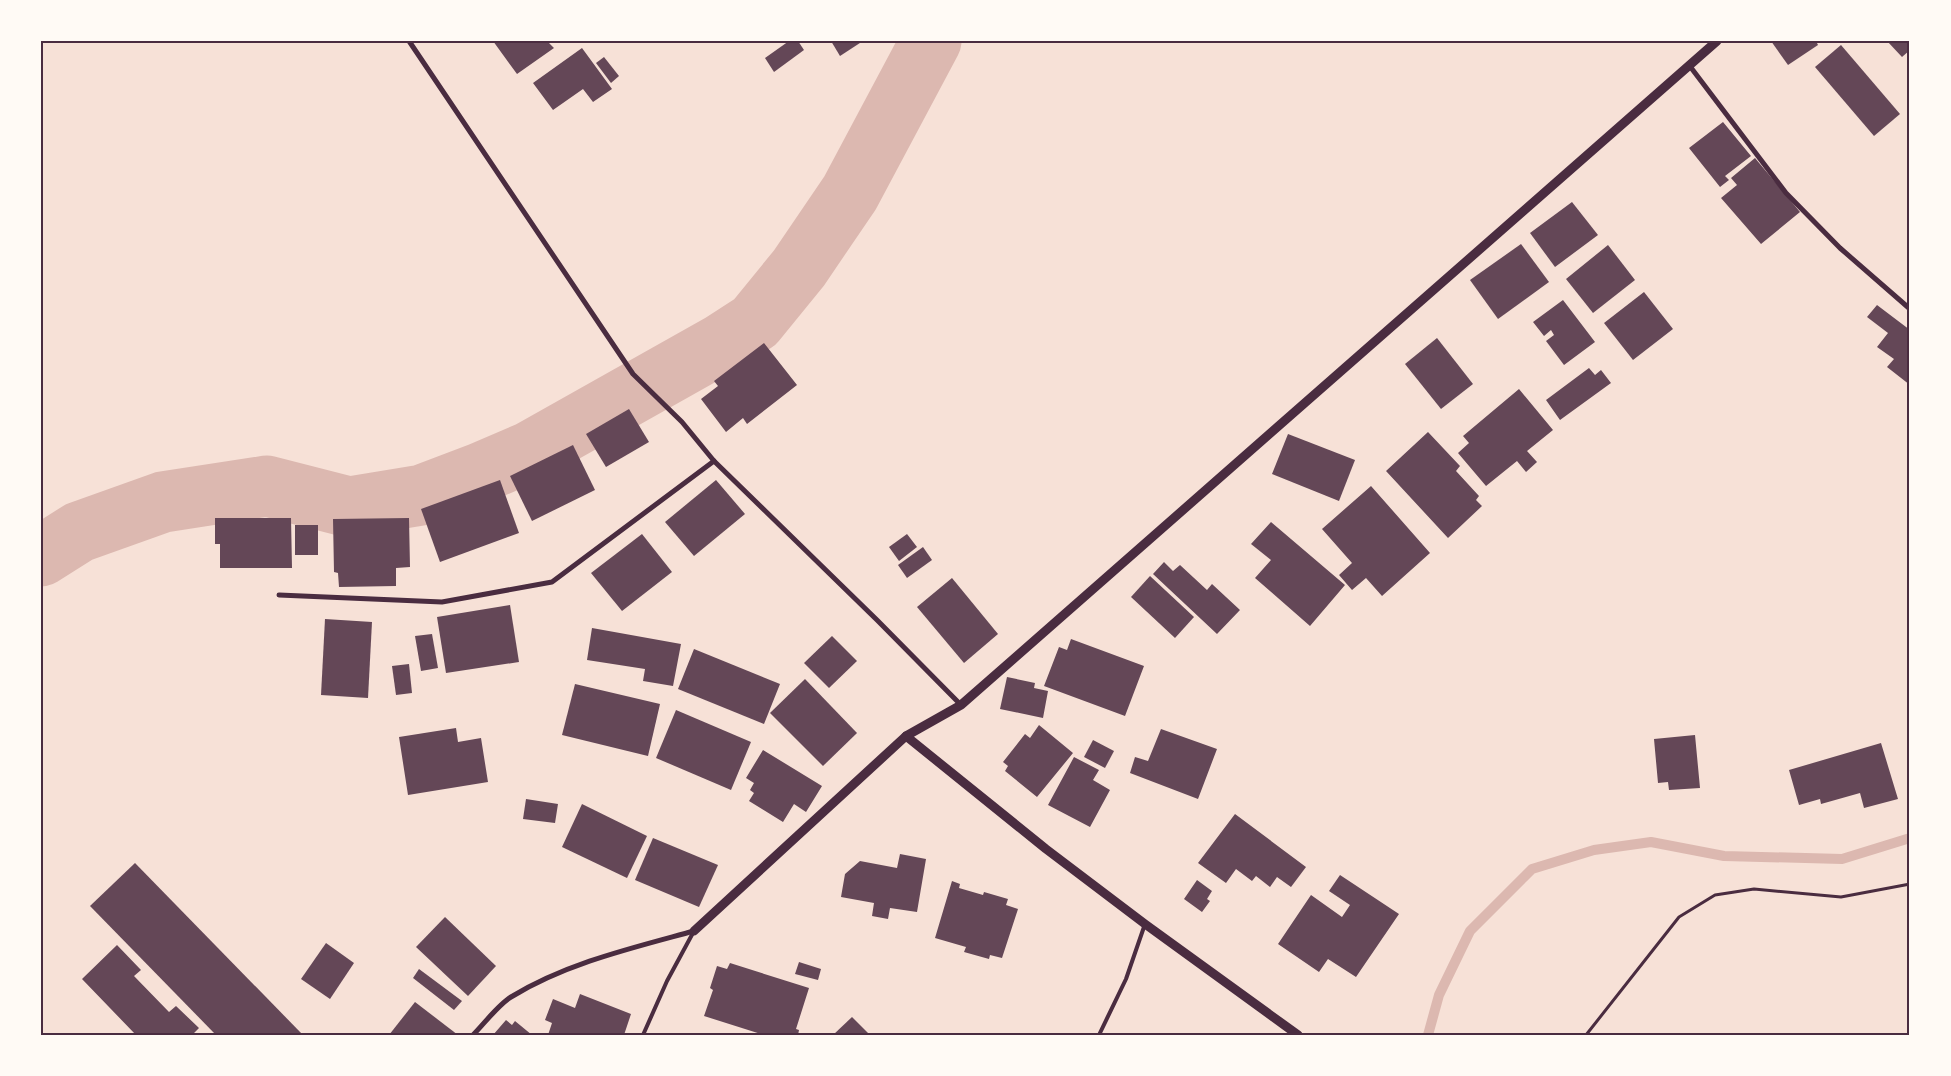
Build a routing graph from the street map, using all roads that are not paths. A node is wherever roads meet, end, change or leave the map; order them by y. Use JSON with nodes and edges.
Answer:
{"nodes":[{"id":1,"x":409,"y":41,"type":"edge"},
{"id":2,"x":1717,"y":41,"type":"edge"},
{"id":3,"x":1689,"y":65,"type":"junction"},
{"id":4,"x":1910,"y":309,"type":"edge"},
{"id":5,"x":714,"y":461,"type":"junction"},
{"id":6,"x":279,"y":595,"type":"dead end"},
{"id":7,"x":961,"y":705,"type":"junction"},
{"id":8,"x":906,"y":736,"type":"junction"},
{"id":9,"x":1145,"y":924,"type":"junction"},
{"id":10,"x":694,"y":931,"type":"junction"},
{"id":11,"x":473,"y":1035,"type":"edge"},
{"id":12,"x":643,"y":1035,"type":"edge"},
{"id":13,"x":1099,"y":1035,"type":"edge"},
{"id":14,"x":1298,"y":1035,"type":"edge"}],
"edges":[{"from":1,"to":5,"type":"street"},
{"from":2,"to":3,"type":"street"},
{"from":3,"to":4,"type":"street"},
{"from":3,"to":7,"type":"street"},
{"from":5,"to":6,"type":"street"},
{"from":5,"to":7,"type":"street"},
{"from":7,"to":8,"type":"street"},
{"from":8,"to":9,"type":"street"},
{"from":8,"to":10,"type":"street"},
{"from":9,"to":13,"type":"lane"},
{"from":9,"to":14,"type":"street"},
{"from":10,"to":11,"type":"street"},
{"from":10,"to":12,"type":"lane"}]}
